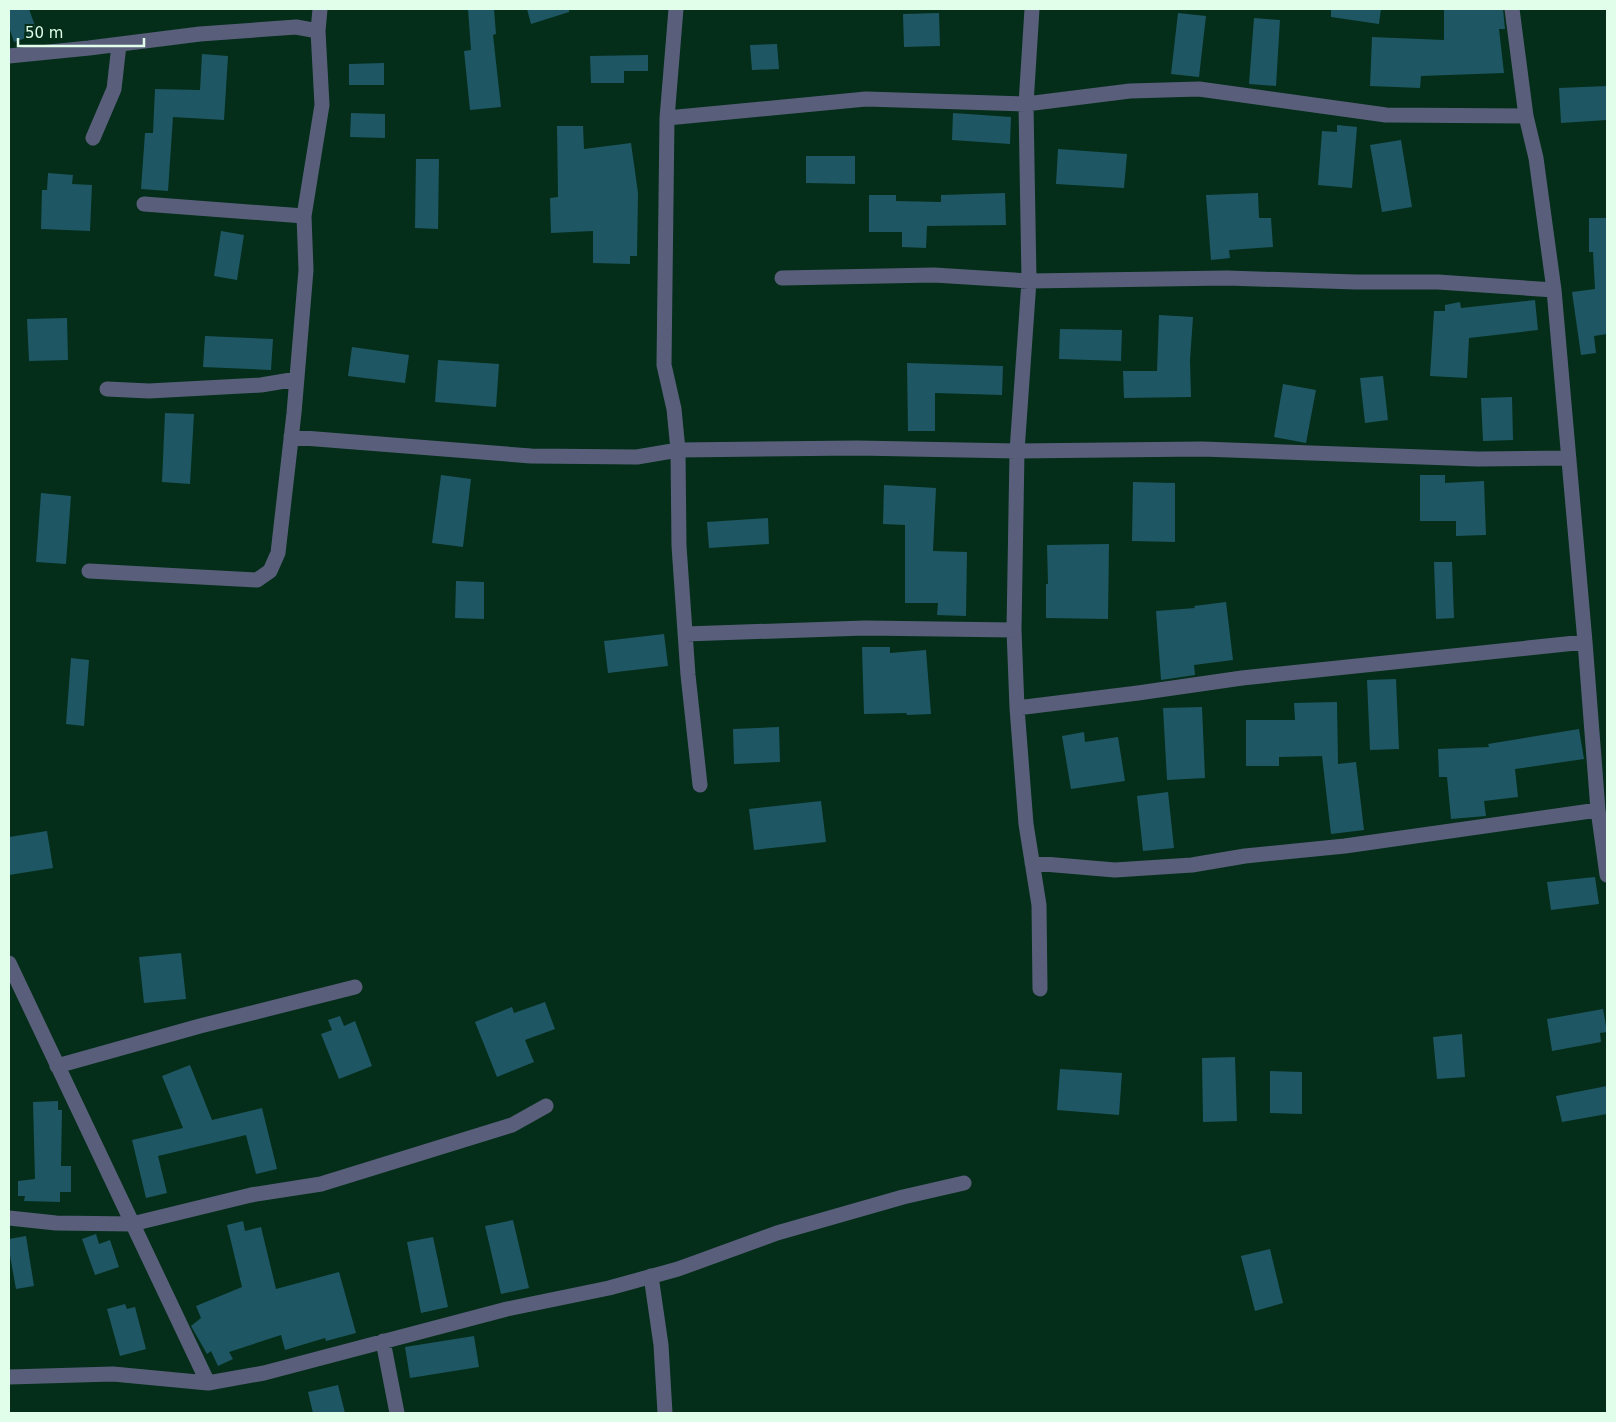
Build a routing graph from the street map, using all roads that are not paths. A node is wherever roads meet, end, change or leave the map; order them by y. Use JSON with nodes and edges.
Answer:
{"nodes":[{"id":1,"x":320,"y":9,"type":"edge"},
{"id":2,"x":676,"y":9,"type":"edge"},
{"id":3,"x":1032,"y":9,"type":"edge"},
{"id":4,"x":1512,"y":9,"type":"edge"},
{"id":5,"x":318,"y":31,"type":"junction"},
{"id":6,"x":119,"y":44,"type":"junction"},
{"id":7,"x":9,"y":56,"type":"edge"},
{"id":8,"x":1026,"y":104,"type":"junction"},
{"id":9,"x":1526,"y":116,"type":"junction"},
{"id":10,"x":667,"y":118,"type":"junction"},
{"id":11,"x":93,"y":138,"type":"dead end"},
{"id":12,"x":144,"y":204,"type":"dead end"},
{"id":13,"x":304,"y":216,"type":"junction"},
{"id":14,"x":782,"y":278,"type":"dead end"},
{"id":15,"x":1029,"y":281,"type":"junction"},
{"id":16,"x":1554,"y":290,"type":"junction"},
{"id":17,"x":297,"y":379,"type":"junction"},
{"id":18,"x":107,"y":389,"type":"dead end"},
{"id":19,"x":292,"y":437,"type":"junction"},
{"id":20,"x":678,"y":450,"type":"junction"},
{"id":21,"x":1017,"y":451,"type":"junction"},
{"id":22,"x":1569,"y":458,"type":"junction"},
{"id":23,"x":88,"y":570,"type":"dead end"},
{"id":24,"x":1014,"y":630,"type":"junction"},
{"id":25,"x":685,"y":634,"type":"junction"},
{"id":26,"x":1585,"y":642,"type":"junction"},
{"id":27,"x":1017,"y":708,"type":"junction"},
{"id":28,"x":700,"y":785,"type":"dead end"},
{"id":29,"x":1598,"y":810,"type":"junction"},
{"id":30,"x":1032,"y":864,"type":"junction"},
{"id":31,"x":1607,"y":875,"type":"edge"},
{"id":32,"x":9,"y":963,"type":"edge"},
{"id":33,"x":355,"y":987,"type":"dead end"},
{"id":34,"x":1040,"y":989,"type":"dead end"},
{"id":35,"x":57,"y":1066,"type":"junction"},
{"id":36,"x":546,"y":1106,"type":"dead end"},
{"id":37,"x":964,"y":1183,"type":"dead end"},
{"id":38,"x":9,"y":1218,"type":"edge"},
{"id":39,"x":132,"y":1224,"type":"junction"},
{"id":40,"x":651,"y":1276,"type":"junction"},
{"id":41,"x":382,"y":1341,"type":"junction"},
{"id":42,"x":9,"y":1377,"type":"edge"},
{"id":43,"x":208,"y":1383,"type":"junction"},
{"id":44,"x":397,"y":1413,"type":"edge"},
{"id":45,"x":665,"y":1413,"type":"edge"}],
"edges":[{"from":1,"to":5,"type":"street"},
{"from":2,"to":10,"type":"street"},
{"from":3,"to":8,"type":"street"},
{"from":4,"to":9,"type":"street"},
{"from":5,"to":6,"type":"street"},
{"from":5,"to":13,"type":"street"},
{"from":6,"to":7,"type":"street"},
{"from":6,"to":11,"type":"street"},
{"from":8,"to":9,"type":"street"},
{"from":8,"to":10,"type":"street"},
{"from":8,"to":15,"type":"street"},
{"from":9,"to":16,"type":"street"},
{"from":10,"to":20,"type":"street"},
{"from":12,"to":13,"type":"street"},
{"from":13,"to":17,"type":"street"},
{"from":14,"to":15,"type":"street"},
{"from":15,"to":16,"type":"street"},
{"from":15,"to":21,"type":"street"},
{"from":16,"to":22,"type":"street"},
{"from":17,"to":18,"type":"street"},
{"from":17,"to":19,"type":"street"},
{"from":19,"to":20,"type":"street"},
{"from":19,"to":23,"type":"street"},
{"from":20,"to":21,"type":"street"},
{"from":20,"to":25,"type":"street"},
{"from":21,"to":22,"type":"street"},
{"from":21,"to":24,"type":"street"},
{"from":22,"to":26,"type":"street"},
{"from":24,"to":25,"type":"street"},
{"from":24,"to":27,"type":"street"},
{"from":25,"to":28,"type":"street"},
{"from":26,"to":27,"type":"street"},
{"from":26,"to":29,"type":"street"},
{"from":27,"to":30,"type":"street"},
{"from":29,"to":30,"type":"street"},
{"from":29,"to":31,"type":"street"},
{"from":30,"to":34,"type":"street"},
{"from":32,"to":35,"type":"street"},
{"from":33,"to":35,"type":"street"},
{"from":35,"to":39,"type":"street"},
{"from":36,"to":39,"type":"street"},
{"from":37,"to":40,"type":"street"},
{"from":38,"to":39,"type":"street"},
{"from":39,"to":43,"type":"street"},
{"from":40,"to":41,"type":"street"},
{"from":40,"to":45,"type":"street"},
{"from":41,"to":43,"type":"street"},
{"from":41,"to":44,"type":"street"},
{"from":42,"to":43,"type":"street"}]}
